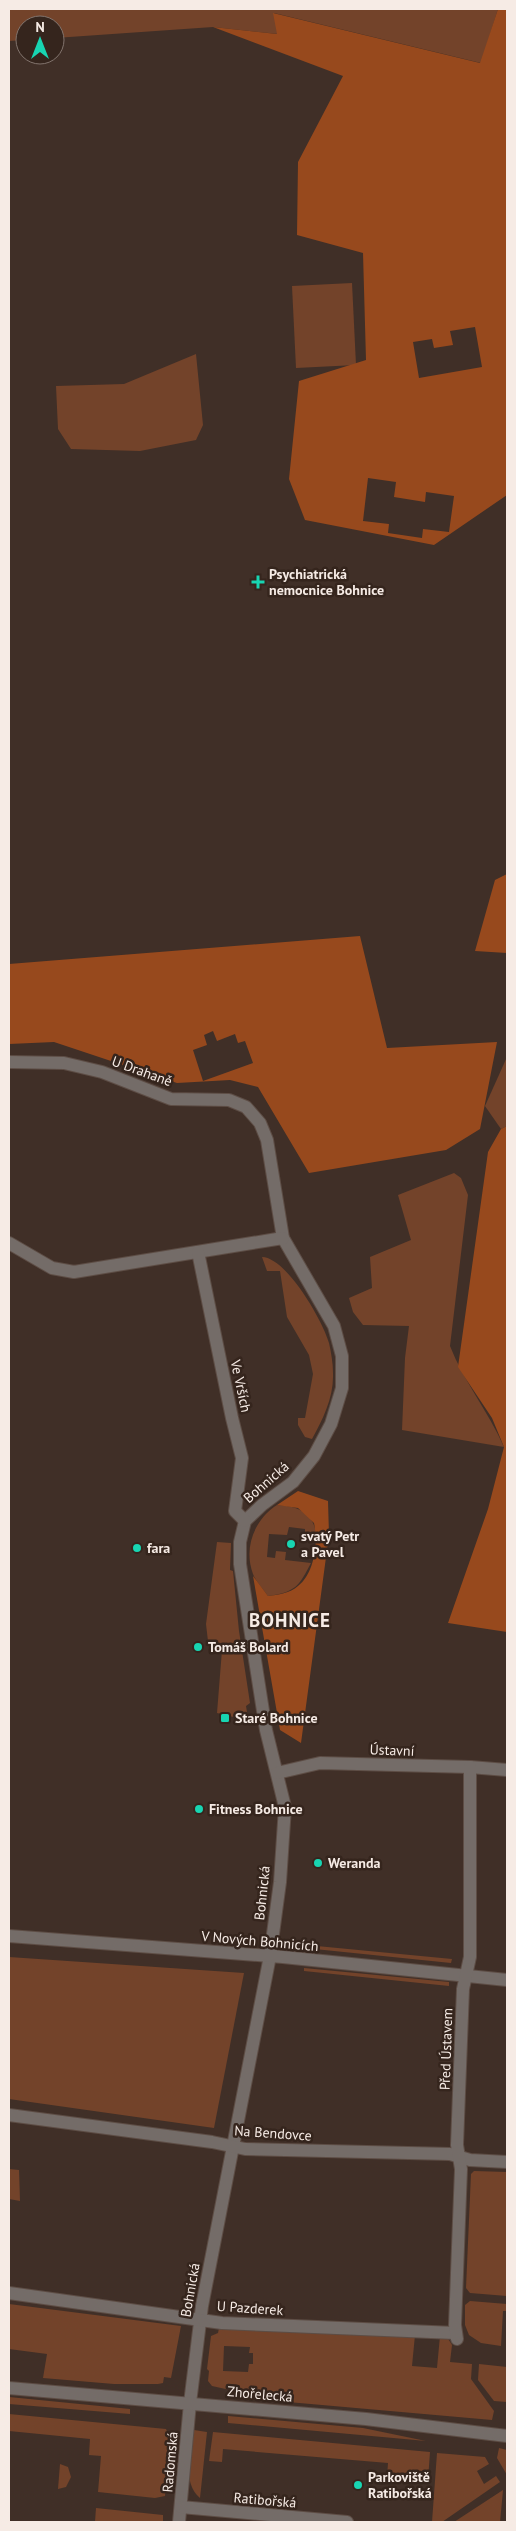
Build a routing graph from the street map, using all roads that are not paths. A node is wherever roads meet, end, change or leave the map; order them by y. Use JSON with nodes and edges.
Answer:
{"nodes":[{"id":1,"x":9,"y":1062,"type":"edge"},
{"id":2,"x":284,"y":1238,"type":"junction"},
{"id":3,"x":9,"y":1243,"type":"edge"},
{"id":4,"x":198,"y":1252,"type":"junction"},
{"id":5,"x":245,"y":1521,"type":"junction"},
{"id":6,"x":470,"y":1767,"type":"junction"},
{"id":7,"x":507,"y":1770,"type":"edge"},
{"id":8,"x":277,"y":1773,"type":"junction"},
{"id":9,"x":9,"y":1936,"type":"edge"},
{"id":10,"x":270,"y":1956,"type":"junction"},
{"id":11,"x":466,"y":1976,"type":"junction"},
{"id":12,"x":507,"y":1980,"type":"edge"},
{"id":13,"x":9,"y":2115,"type":"edge"},
{"id":14,"x":233,"y":2146,"type":"junction"},
{"id":15,"x":458,"y":2156,"type":"junction"},
{"id":16,"x":507,"y":2162,"type":"edge"},
{"id":17,"x":9,"y":2293,"type":"edge"},
{"id":18,"x":200,"y":2320,"type":"junction"},
{"id":19,"x":456,"y":2336,"type":"joint"},
{"id":20,"x":9,"y":2388,"type":"edge"},
{"id":21,"x":190,"y":2403,"type":"junction"},
{"id":22,"x":507,"y":2437,"type":"edge"},
{"id":23,"x":181,"y":2506,"type":"junction"},
{"id":24,"x":179,"y":2522,"type":"edge"},
{"id":25,"x":347,"y":2522,"type":"edge"}],
"edges":[{"from":1,"to":2,"type":"street","name":"U Drahaně"},
{"from":2,"to":4,"type":"street"},
{"from":2,"to":5,"type":"street","name":"Bohnická"},
{"from":3,"to":4,"type":"street"},
{"from":4,"to":5,"type":"street","name":"Ve Vrších"},
{"from":5,"to":8,"type":"street","name":"Bohnická"},
{"from":6,"to":7,"type":"street","name":"Ústavní"},
{"from":6,"to":8,"type":"street","name":"Ústavní"},
{"from":6,"to":11,"type":"street","name":"Před Ústavem"},
{"from":8,"to":10,"type":"street","name":"Bohnická"},
{"from":9,"to":10,"type":"street","name":"V Nových Bohnicích"},
{"from":10,"to":11,"type":"street","name":"V Nových Bohnicích"},
{"from":10,"to":14,"type":"street","name":"Bohnická"},
{"from":11,"to":12,"type":"street","name":"V Nových Bohnicích"},
{"from":11,"to":15,"type":"street","name":"Před Ústavem"},
{"from":13,"to":14,"type":"street","name":"Na Bendovce"},
{"from":14,"to":15,"type":"street","name":"Na Bendovce"},
{"from":14,"to":18,"type":"street","name":"Bohnická"},
{"from":15,"to":16,"type":"street","name":"Na Bendovce"},
{"from":15,"to":19,"type":"street","name":"Před Ústavem"},
{"from":17,"to":18,"type":"street","name":"U Pazderek"},
{"from":18,"to":19,"type":"street","name":"U Pazderek"},
{"from":18,"to":21,"type":"street","name":"Bohnická"},
{"from":20,"to":21,"type":"street","name":"Zhořelecká"},
{"from":21,"to":22,"type":"street","name":"Zhořelecká"},
{"from":21,"to":23,"type":"street","name":"Radomská"},
{"from":23,"to":24,"type":"street","name":"Radomská"},
{"from":23,"to":25,"type":"street","name":"Ratibořská"}]}
